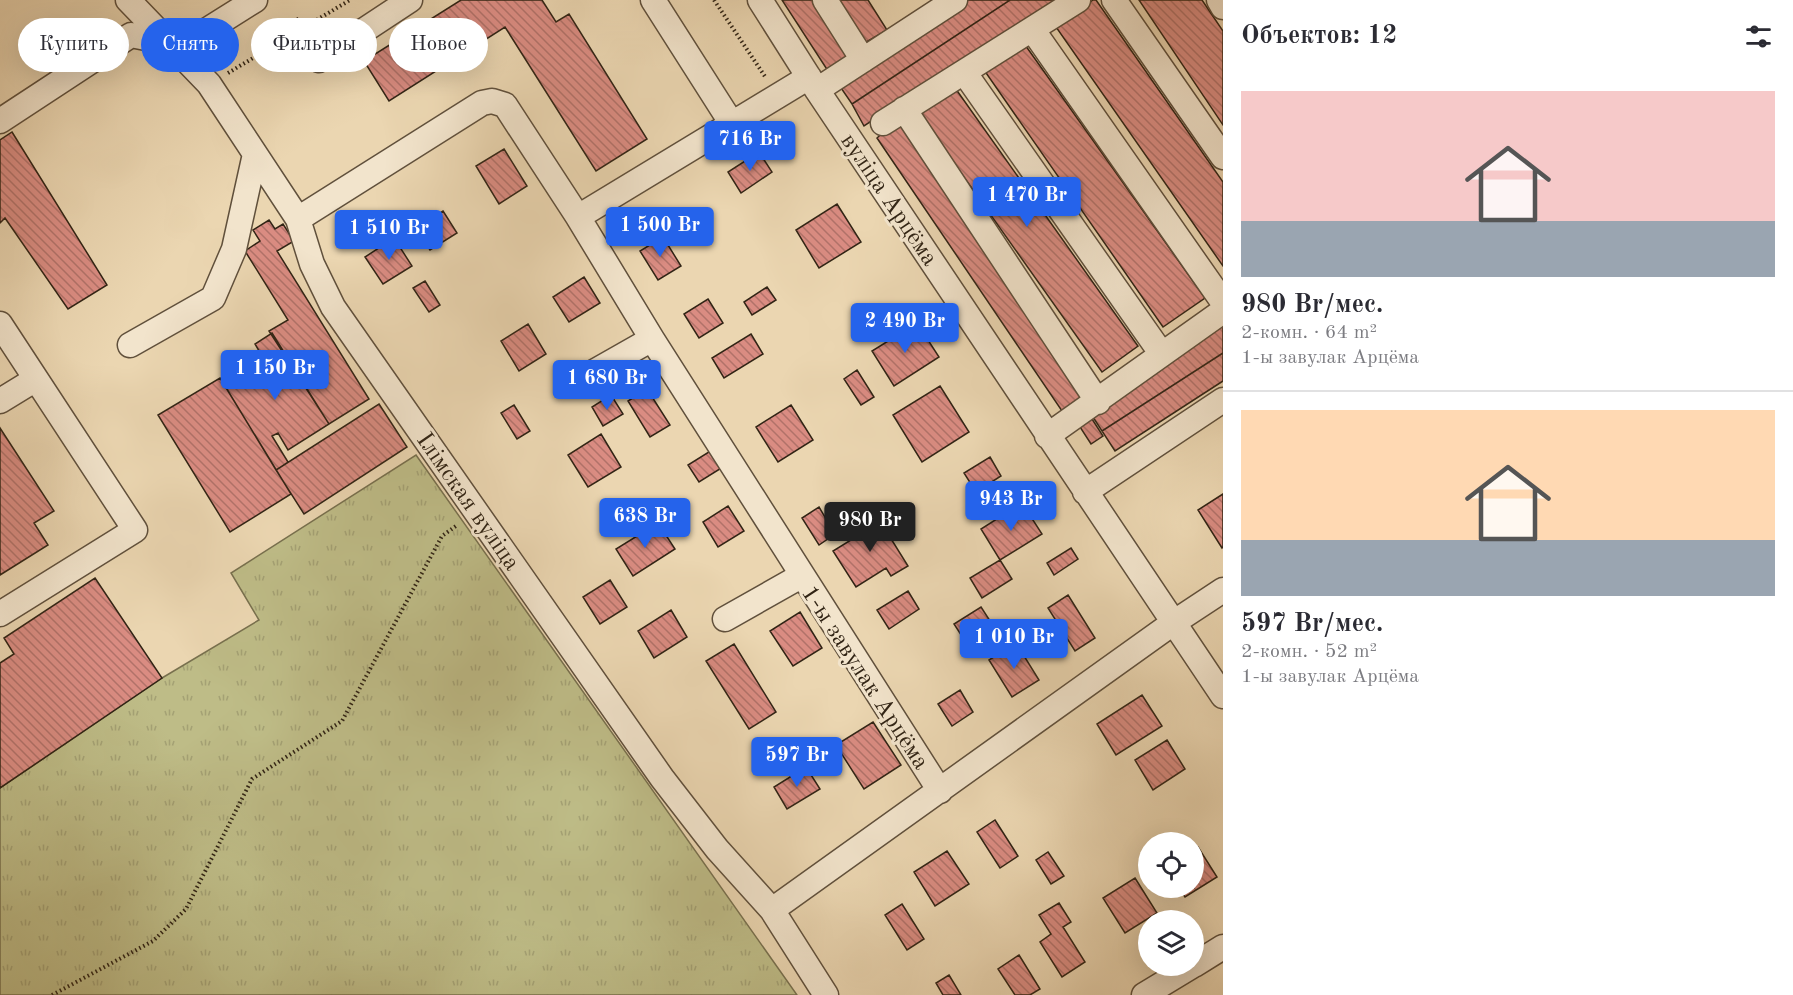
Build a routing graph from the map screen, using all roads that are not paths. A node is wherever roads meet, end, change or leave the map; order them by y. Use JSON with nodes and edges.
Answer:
{"nodes":[{"id":1,"x":128,"y":0,"type":"edge"},
{"id":2,"x":255,"y":0,"type":"edge"},
{"id":3,"x":410,"y":0,"type":"edge"},
{"id":4,"x":652,"y":0,"type":"edge"},
{"id":5,"x":760,"y":0,"type":"edge"},
{"id":6,"x":825,"y":0,"type":"edge"},
{"id":7,"x":955,"y":0,"type":"edge"},
{"id":8,"x":1078,"y":0,"type":"edge"},
{"id":9,"x":1114,"y":0,"type":"edge"},
{"id":10,"x":1219,"y":0,"type":"edge"},
{"id":11,"x":1223,"y":7,"type":"edge"},
{"id":12,"x":146,"y":18,"type":"edge"},
{"id":13,"x":226,"y":18,"type":"edge"},
{"id":14,"x":377,"y":22,"type":"edge"},
{"id":15,"x":1032,"y":29,"type":"junction"},
{"id":16,"x":141,"y":37,"type":"edge"},
{"id":17,"x":863,"y":60,"type":"junction"},
{"id":18,"x":198,"y":72,"type":"edge"},
{"id":19,"x":964,"y":72,"type":"junction"},
{"id":20,"x":813,"y":84,"type":"junction"},
{"id":21,"x":904,"y":110,"type":"junction"},
{"id":22,"x":0,"y":121,"type":"edge"},
{"id":23,"x":883,"y":123,"type":"dead end"},
{"id":24,"x":732,"y":124,"type":"junction"},
{"id":25,"x":255,"y":154,"type":"junction"},
{"id":26,"x":1223,"y":157,"type":"edge"},
{"id":27,"x":578,"y":217,"type":"junction"},
{"id":28,"x":298,"y":219,"type":"junction"},
{"id":29,"x":1223,"y":302,"type":"edge"},
{"id":30,"x":1223,"y":311,"type":"edge"},
{"id":31,"x":0,"y":324,"type":"edge"},
{"id":32,"x":651,"y":339,"type":"junction"},
{"id":33,"x":130,"y":345,"type":"dead end"},
{"id":34,"x":1161,"y":353,"type":"junction"},
{"id":35,"x":36,"y":379,"type":"junction"},
{"id":36,"x":578,"y":381,"type":"dead end"},
{"id":37,"x":1223,"y":400,"type":"edge"},
{"id":38,"x":0,"y":401,"type":"edge"},
{"id":39,"x":1098,"y":402,"type":"junction"},
{"id":40,"x":1047,"y":435,"type":"junction"},
{"id":41,"x":1085,"y":492,"type":"junction"},
{"id":42,"x":801,"y":576,"type":"junction"},
{"id":43,"x":1223,"y":590,"type":"edge"},
{"id":44,"x":0,"y":614,"type":"edge"},
{"id":45,"x":725,"y":619,"type":"dead end"},
{"id":46,"x":1173,"y":623,"type":"junction"},
{"id":47,"x":1223,"y":696,"type":"edge"},
{"id":48,"x":940,"y":791,"type":"junction"},
{"id":49,"x":772,"y":910,"type":"junction"},
{"id":50,"x":1223,"y":947,"type":"edge"},
{"id":51,"x":1204,"y":958,"type":"edge"},
{"id":52,"x":1175,"y":976,"type":"edge"},
{"id":53,"x":826,"y":995,"type":"edge"},
{"id":54,"x":1144,"y":995,"type":"edge"}],
"edges":[{"from":1,"to":12,"type":"street","name":"Ілімская вуліца"},
{"from":2,"to":13,"type":"street"},
{"from":3,"to":14,"type":"street"},
{"from":4,"to":24,"type":"street"},
{"from":5,"to":20,"type":"street","name":"вуліца Арцёма"},
{"from":6,"to":17,"type":"street"},
{"from":7,"to":17,"type":"street"},
{"from":8,"to":15,"type":"street"},
{"from":9,"to":26,"type":"street"},
{"from":10,"to":11,"type":"street"},
{"from":15,"to":19,"type":"street"},
{"from":15,"to":29,"type":"street"},
{"from":16,"to":22,"type":"street"},
{"from":17,"to":20,"type":"street"},
{"from":18,"to":25,"type":"street","name":"Ілімская вуліца"},
{"from":19,"to":21,"type":"street"},
{"from":19,"to":34,"type":"street"},
{"from":20,"to":24,"type":"street"},
{"from":20,"to":40,"type":"street","name":"вуліца Арцёма"},
{"from":21,"to":23,"type":"street"},
{"from":21,"to":39,"type":"street"},
{"from":24,"to":27,"type":"street"},
{"from":25,"to":28,"type":"street","name":"Ілімская вуліца"},
{"from":25,"to":33,"type":"street"},
{"from":27,"to":28,"type":"street","name":"1-ы завулак Арцёма"},
{"from":27,"to":32,"type":"street","name":"1-ы завулак Арцёма"},
{"from":28,"to":49,"type":"street","name":"Ілімская вуліца"},
{"from":30,"to":34,"type":"street"},
{"from":31,"to":35,"type":"street"},
{"from":32,"to":36,"type":"street"},
{"from":32,"to":42,"type":"street","name":"1-ы завулак Арцёма"},
{"from":34,"to":39,"type":"street"},
{"from":35,"to":38,"type":"street"},
{"from":35,"to":44,"type":"street"},
{"from":37,"to":41,"type":"street"},
{"from":39,"to":40,"type":"street"},
{"from":40,"to":41,"type":"street","name":"вуліца Арцёма"},
{"from":41,"to":46,"type":"street","name":"вуліца Арцёма"},
{"from":42,"to":45,"type":"street"},
{"from":42,"to":48,"type":"street","name":"1-ы завулак Арцёма"},
{"from":43,"to":46,"type":"street","name":"1-ы завулак Арцёма"},
{"from":46,"to":47,"type":"street","name":"вуліца Арцёма"},
{"from":46,"to":48,"type":"street","name":"1-ы завулак Арцёма"},
{"from":48,"to":49,"type":"street","name":"1-ы завулак Арцёма"},
{"from":49,"to":53,"type":"street","name":"Ілімская вуліца"},
{"from":50,"to":51,"type":"street"},
{"from":52,"to":54,"type":"street"}]}
